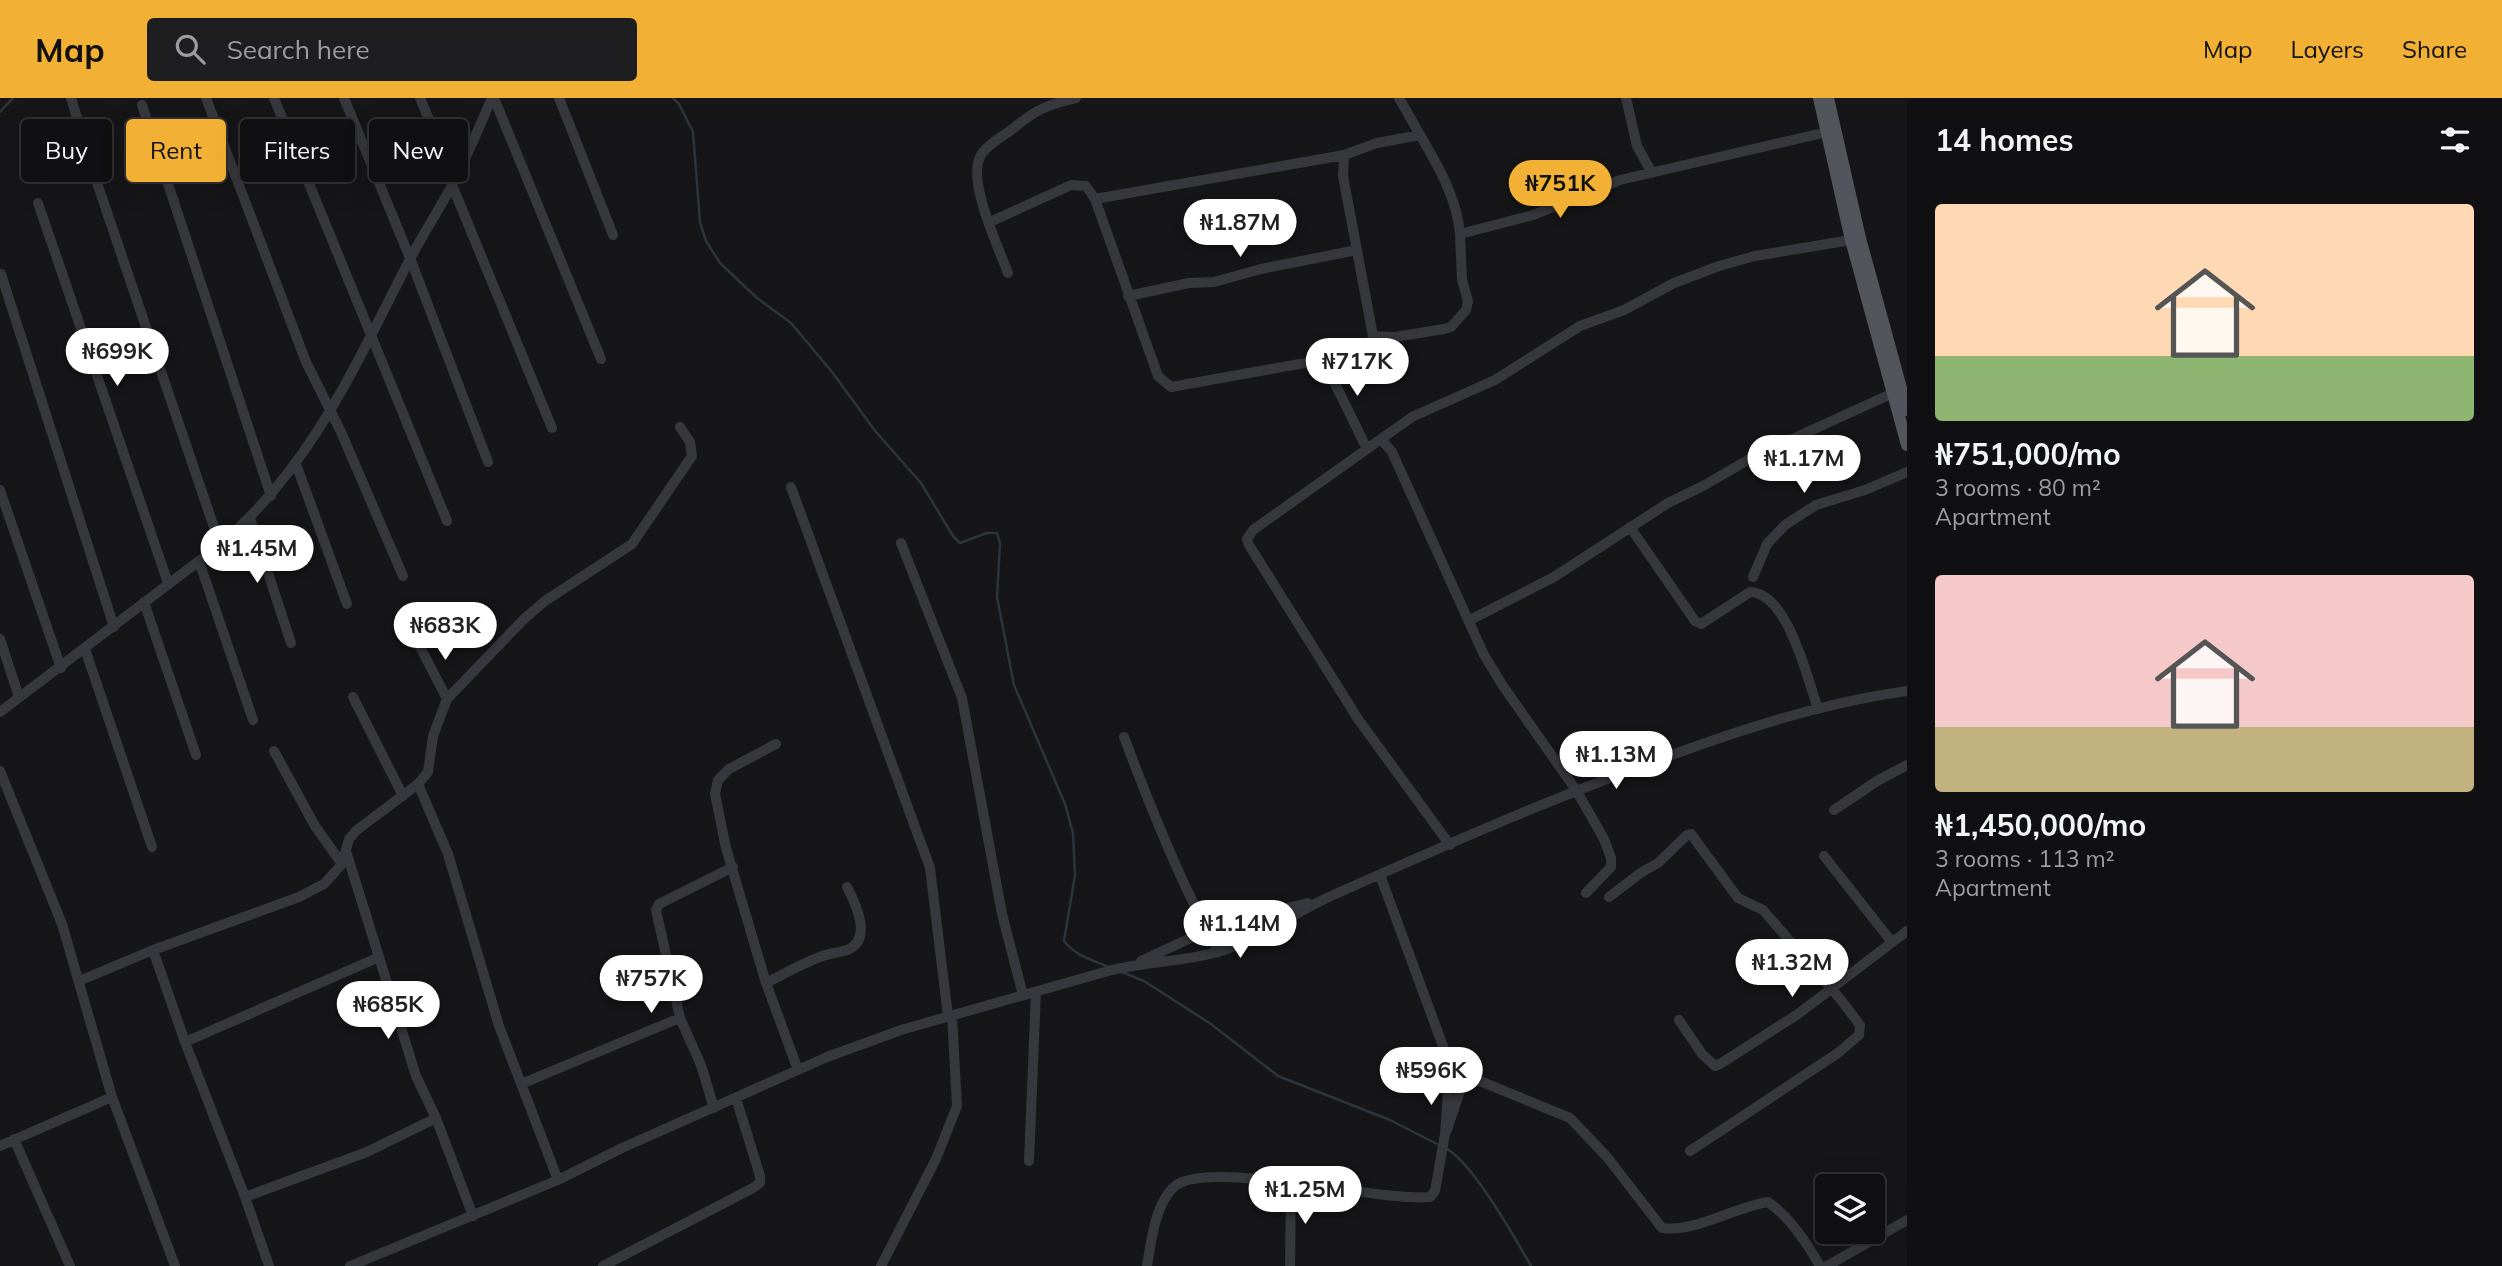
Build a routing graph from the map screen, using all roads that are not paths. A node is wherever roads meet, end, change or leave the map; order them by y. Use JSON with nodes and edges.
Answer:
{"nodes":[{"id":1,"x":71,"y":98,"type":"edge"},
{"id":2,"x":206,"y":98,"type":"edge"},
{"id":3,"x":274,"y":98,"type":"edge"},
{"id":4,"x":344,"y":98,"type":"edge"},
{"id":5,"x":420,"y":98,"type":"edge"},
{"id":6,"x":493,"y":98,"type":"edge"},
{"id":7,"x":559,"y":98,"type":"edge"},
{"id":8,"x":1076,"y":98,"type":"edge"},
{"id":9,"x":1399,"y":98,"type":"edge"},
{"id":10,"x":1626,"y":98,"type":"edge"},
{"id":11,"x":1819,"y":98,"type":"edge"},
{"id":12,"x":1828,"y":98,"type":"edge"},
{"id":13,"x":142,"y":105,"type":"dead end"},
{"id":14,"x":1827,"y":132,"type":"junction"},
{"id":15,"x":1420,"y":135,"type":"junction"},
{"id":16,"x":1345,"y":155,"type":"junction"},
{"id":17,"x":1652,"y":173,"type":"junction"},
{"id":18,"x":452,"y":186,"type":"junction"},
{"id":19,"x":1095,"y":199,"type":"junction"},
{"id":20,"x":38,"y":203,"type":"dead end"},
{"id":21,"x":990,"y":222,"type":"junction"},
{"id":22,"x":1460,"y":234,"type":"junction"},
{"id":23,"x":613,"y":235,"type":"dead end"},
{"id":24,"x":1851,"y":240,"type":"junction"},
{"id":25,"x":1357,"y":250,"type":"junction"},
{"id":26,"x":410,"y":258,"type":"junction"},
{"id":27,"x":1008,"y":273,"type":"dead end"},
{"id":28,"x":1,"y":274,"type":"edge"},
{"id":29,"x":1128,"y":296,"type":"junction"},
{"id":30,"x":1373,"y":336,"type":"junction"},
{"id":31,"x":372,"y":337,"type":"junction"},
{"id":32,"x":601,"y":359,"type":"dead end"},
{"id":33,"x":1323,"y":359,"type":"junction"},
{"id":34,"x":1893,"y":393,"type":"junction"},
{"id":35,"x":1907,"y":410,"type":"edge"},
{"id":36,"x":330,"y":411,"type":"junction"},
{"id":37,"x":551,"y":428,"type":"dead end"},
{"id":38,"x":680,"y":428,"type":"dead end"},
{"id":39,"x":1381,"y":439,"type":"junction"},
{"id":40,"x":1907,"y":445,"type":"edge"},
{"id":41,"x":1367,"y":449,"type":"junction"},
{"id":42,"x":488,"y":461,"type":"dead end"},
{"id":43,"x":296,"y":464,"type":"junction"},
{"id":44,"x":1907,"y":472,"type":"edge"},
{"id":45,"x":792,"y":487,"type":"dead end"},
{"id":46,"x":0,"y":490,"type":"edge"},
{"id":47,"x":271,"y":496,"type":"junction"},
{"id":48,"x":250,"y":518,"type":"junction"},
{"id":49,"x":447,"y":521,"type":"dead end"},
{"id":50,"x":1630,"y":527,"type":"junction"},
{"id":51,"x":901,"y":543,"type":"dead end"},
{"id":52,"x":220,"y":545,"type":"junction"},
{"id":53,"x":199,"y":561,"type":"junction"},
{"id":54,"x":403,"y":576,"type":"dead end"},
{"id":55,"x":1753,"y":577,"type":"dead end"},
{"id":56,"x":168,"y":583,"type":"junction"},
{"id":57,"x":144,"y":602,"type":"junction"},
{"id":58,"x":347,"y":604,"type":"dead end"},
{"id":59,"x":1469,"y":620,"type":"junction"},
{"id":60,"x":114,"y":627,"type":"junction"},
{"id":61,"x":0,"y":639,"type":"edge"},
{"id":62,"x":416,"y":639,"type":"dead end"},
{"id":63,"x":291,"y":643,"type":"dead end"},
{"id":64,"x":85,"y":649,"type":"junction"},
{"id":65,"x":61,"y":668,"type":"junction"},
{"id":66,"x":1907,"y":691,"type":"edge"},
{"id":67,"x":19,"y":697,"type":"junction"},
{"id":68,"x":353,"y":697,"type":"dead end"},
{"id":69,"x":447,"y":699,"type":"junction"},
{"id":70,"x":1818,"y":709,"type":"junction"},
{"id":71,"x":0,"y":712,"type":"edge"},
{"id":72,"x":253,"y":720,"type":"dead end"},
{"id":73,"x":1124,"y":737,"type":"dead end"},
{"id":74,"x":776,"y":744,"type":"dead end"},
{"id":75,"x":274,"y":751,"type":"dead end"},
{"id":76,"x":196,"y":755,"type":"dead end"},
{"id":77,"x":1907,"y":765,"type":"edge"},
{"id":78,"x":0,"y":771,"type":"edge"},
{"id":79,"x":418,"y":784,"type":"junction"},
{"id":80,"x":1576,"y":790,"type":"junction"},
{"id":81,"x":403,"y":796,"type":"junction"},
{"id":82,"x":1834,"y":810,"type":"dead end"},
{"id":83,"x":1450,"y":845,"type":"junction"},
{"id":84,"x":152,"y":847,"type":"dead end"},
{"id":85,"x":346,"y":851,"type":"junction"},
{"id":86,"x":1824,"y":856,"type":"dead end"},
{"id":87,"x":342,"y":864,"type":"junction"},
{"id":88,"x":733,"y":867,"type":"junction"},
{"id":89,"x":1380,"y":875,"type":"junction"},
{"id":90,"x":847,"y":887,"type":"dead end"},
{"id":91,"x":1586,"y":893,"type":"dead end"},
{"id":92,"x":1329,"y":897,"type":"junction"},
{"id":93,"x":1609,"y":897,"type":"dead end"},
{"id":94,"x":1206,"y":930,"type":"junction"},
{"id":95,"x":1907,"y":931,"type":"edge"},
{"id":96,"x":1891,"y":941,"type":"junction"},
{"id":97,"x":153,"y":950,"type":"junction"},
{"id":98,"x":1218,"y":952,"type":"junction"},
{"id":99,"x":377,"y":957,"type":"junction"},
{"id":100,"x":1133,"y":964,"type":"junction"},
{"id":101,"x":79,"y":981,"type":"junction"},
{"id":102,"x":766,"y":983,"type":"junction"},
{"id":103,"x":1830,"y":990,"type":"junction"},
{"id":104,"x":1036,"y":992,"type":"junction"},
{"id":105,"x":1023,"y":995,"type":"junction"},
{"id":106,"x":950,"y":1015,"type":"junction"},
{"id":107,"x":680,"y":1018,"type":"junction"},
{"id":108,"x":1679,"y":1020,"type":"dead end"},
{"id":109,"x":184,"y":1042,"type":"junction"},
{"id":110,"x":1450,"y":1065,"type":"junction"},
{"id":111,"x":798,"y":1070,"type":"junction"},
{"id":112,"x":1449,"y":1081,"type":"junction"},
{"id":113,"x":1466,"y":1081,"type":"junction"},
{"id":114,"x":521,"y":1084,"type":"junction"},
{"id":115,"x":112,"y":1097,"type":"junction"},
{"id":116,"x":736,"y":1098,"type":"junction"},
{"id":117,"x":714,"y":1108,"type":"junction"},
{"id":118,"x":436,"y":1118,"type":"junction"},
{"id":119,"x":1445,"y":1134,"type":"junction"},
{"id":120,"x":14,"y":1139,"type":"junction"},
{"id":121,"x":0,"y":1146,"type":"edge"},
{"id":122,"x":1690,"y":1151,"type":"dead end"},
{"id":123,"x":1029,"y":1161,"type":"dead end"},
{"id":124,"x":558,"y":1180,"type":"junction"},
{"id":125,"x":1291,"y":1183,"type":"junction"},
{"id":126,"x":245,"y":1198,"type":"junction"},
{"id":127,"x":473,"y":1216,"type":"junction"},
{"id":128,"x":1907,"y":1220,"type":"edge"},
{"id":129,"x":70,"y":1266,"type":"edge"},
{"id":130,"x":175,"y":1266,"type":"edge"},
{"id":131,"x":269,"y":1266,"type":"edge"},
{"id":132,"x":350,"y":1266,"type":"edge"},
{"id":133,"x":603,"y":1266,"type":"edge"},
{"id":134,"x":881,"y":1266,"type":"edge"},
{"id":135,"x":1147,"y":1266,"type":"edge"},
{"id":136,"x":1290,"y":1266,"type":"edge"},
{"id":137,"x":1820,"y":1266,"type":"edge"},
{"id":138,"x":1827,"y":1266,"type":"edge"}],
"edges":[{"from":1,"to":52,"type":"street"},
{"from":2,"to":36,"type":"street"},
{"from":3,"to":31,"type":"street"},
{"from":4,"to":26,"type":"street"},
{"from":5,"to":18,"type":"street"},
{"from":6,"to":18,"type":"street"},
{"from":6,"to":32,"type":"street"},
{"from":7,"to":23,"type":"street"},
{"from":8,"to":21,"type":"street"},
{"from":9,"to":15,"type":"street"},
{"from":10,"to":17,"type":"street"},
{"from":11,"to":14,"type":"main road"},
{"from":12,"to":35,"type":"main road"},
{"from":13,"to":47,"type":"street"},
{"from":14,"to":17,"type":"street"},
{"from":14,"to":24,"type":"main road"},
{"from":15,"to":16,"type":"street"},
{"from":15,"to":22,"type":"street"},
{"from":16,"to":19,"type":"street"},
{"from":16,"to":25,"type":"street"},
{"from":17,"to":22,"type":"street"},
{"from":18,"to":26,"type":"street"},
{"from":18,"to":37,"type":"street"},
{"from":19,"to":21,"type":"street"},
{"from":19,"to":29,"type":"street"},
{"from":20,"to":56,"type":"street"},
{"from":21,"to":27,"type":"street"},
{"from":22,"to":30,"type":"street"},
{"from":24,"to":34,"type":"main road"},
{"from":24,"to":39,"type":"street"},
{"from":25,"to":29,"type":"street"},
{"from":25,"to":30,"type":"street"},
{"from":26,"to":31,"type":"street"},
{"from":26,"to":42,"type":"street"},
{"from":28,"to":60,"type":"street"},
{"from":29,"to":33,"type":"street"},
{"from":30,"to":33,"type":"street"},
{"from":31,"to":36,"type":"street"},
{"from":31,"to":49,"type":"street"},
{"from":33,"to":41,"type":"street"},
{"from":34,"to":40,"type":"main road"},
{"from":34,"to":50,"type":"street"},
{"from":36,"to":43,"type":"street"},
{"from":36,"to":54,"type":"street"},
{"from":38,"to":69,"type":"street"},
{"from":39,"to":41,"type":"street"},
{"from":39,"to":59,"type":"street"},
{"from":41,"to":83,"type":"street"},
{"from":43,"to":47,"type":"street"},
{"from":43,"to":58,"type":"street"},
{"from":44,"to":55,"type":"street"},
{"from":45,"to":106,"type":"street"},
{"from":46,"to":65,"type":"street"},
{"from":47,"to":48,"type":"street"},
{"from":48,"to":52,"type":"street"},
{"from":48,"to":63,"type":"street"},
{"from":50,"to":59,"type":"street"},
{"from":50,"to":70,"type":"street"},
{"from":51,"to":105,"type":"street"},
{"from":52,"to":53,"type":"street"},
{"from":53,"to":56,"type":"street"},
{"from":53,"to":72,"type":"street"},
{"from":56,"to":57,"type":"street"},
{"from":57,"to":60,"type":"street"},
{"from":57,"to":76,"type":"street"},
{"from":59,"to":80,"type":"street"},
{"from":60,"to":64,"type":"street"},
{"from":61,"to":67,"type":"street"},
{"from":62,"to":69,"type":"street"},
{"from":64,"to":65,"type":"street"},
{"from":64,"to":84,"type":"street"},
{"from":65,"to":67,"type":"street"},
{"from":66,"to":70,"type":"street"},
{"from":67,"to":71,"type":"street"},
{"from":68,"to":81,"type":"street"},
{"from":69,"to":79,"type":"street"},
{"from":70,"to":80,"type":"street"},
{"from":73,"to":94,"type":"street"},
{"from":74,"to":88,"type":"street"},
{"from":75,"to":87,"type":"street"},
{"from":77,"to":82,"type":"street"},
{"from":78,"to":101,"type":"street"},
{"from":79,"to":81,"type":"street"},
{"from":79,"to":114,"type":"street"},
{"from":80,"to":83,"type":"street"},
{"from":80,"to":91,"type":"street"},
{"from":81,"to":85,"type":"street"},
{"from":83,"to":89,"type":"street"},
{"from":85,"to":87,"type":"street"},
{"from":85,"to":99,"type":"street"},
{"from":86,"to":96,"type":"street"},
{"from":87,"to":97,"type":"street"},
{"from":88,"to":102,"type":"street"},
{"from":88,"to":107,"type":"street"},
{"from":89,"to":92,"type":"street"},
{"from":89,"to":110,"type":"street"},
{"from":90,"to":102,"type":"street"},
{"from":92,"to":94,"type":"street"},
{"from":92,"to":98,"type":"street"},
{"from":93,"to":103,"type":"street"},
{"from":94,"to":98,"type":"street"},
{"from":94,"to":100,"type":"street"},
{"from":95,"to":96,"type":"street"},
{"from":96,"to":103,"type":"street"},
{"from":97,"to":101,"type":"street"},
{"from":97,"to":109,"type":"street"},
{"from":98,"to":100,"type":"street"},
{"from":99,"to":109,"type":"street"},
{"from":99,"to":118,"type":"street"},
{"from":100,"to":104,"type":"street"},
{"from":101,"to":115,"type":"street"},
{"from":102,"to":111,"type":"street"},
{"from":103,"to":108,"type":"street"},
{"from":103,"to":122,"type":"street"},
{"from":104,"to":105,"type":"street"},
{"from":104,"to":123,"type":"street"},
{"from":105,"to":106,"type":"street"},
{"from":106,"to":111,"type":"street"},
{"from":106,"to":134,"type":"street"},
{"from":107,"to":114,"type":"street"},
{"from":107,"to":117,"type":"street"},
{"from":109,"to":126,"type":"street"},
{"from":110,"to":112,"type":"street"},
{"from":110,"to":113,"type":"street"},
{"from":111,"to":116,"type":"street"},
{"from":112,"to":113,"type":"street"},
{"from":112,"to":119,"type":"street"},
{"from":113,"to":119,"type":"street"},
{"from":113,"to":137,"type":"street"},
{"from":114,"to":124,"type":"street"},
{"from":115,"to":120,"type":"street"},
{"from":115,"to":130,"type":"street"},
{"from":116,"to":117,"type":"street"},
{"from":116,"to":133,"type":"street"},
{"from":117,"to":124,"type":"street"},
{"from":118,"to":126,"type":"street"},
{"from":118,"to":127,"type":"street"},
{"from":119,"to":125,"type":"street"},
{"from":120,"to":121,"type":"street"},
{"from":120,"to":129,"type":"street"},
{"from":124,"to":127,"type":"street"},
{"from":125,"to":135,"type":"street"},
{"from":125,"to":136,"type":"street"},
{"from":126,"to":131,"type":"street"},
{"from":127,"to":132,"type":"street"},
{"from":128,"to":138,"type":"street"}]}
